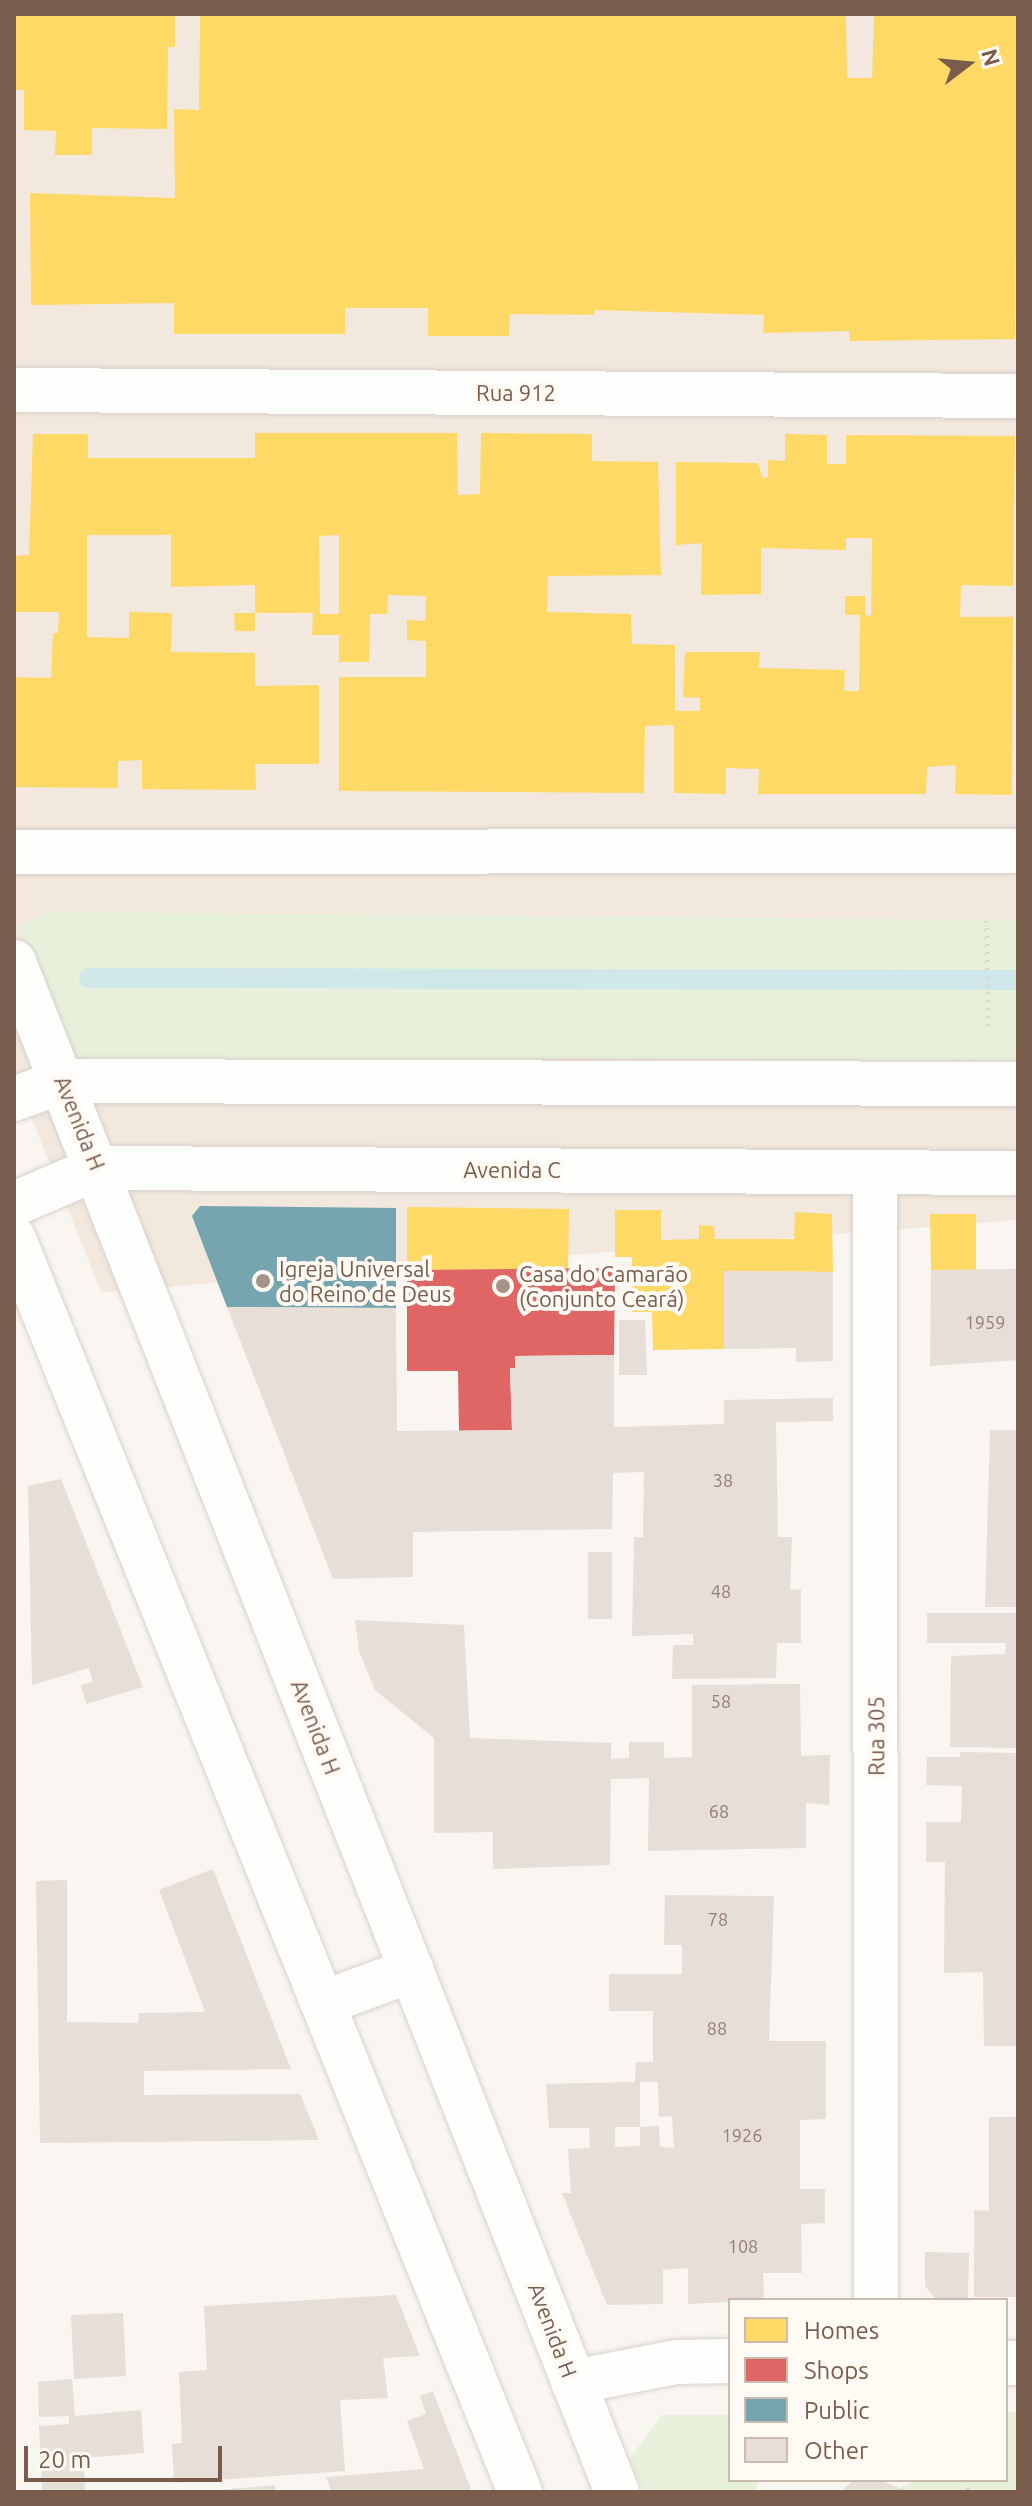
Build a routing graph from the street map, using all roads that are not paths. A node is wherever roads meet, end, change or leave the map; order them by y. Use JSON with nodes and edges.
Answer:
{"nodes":[{"id":1,"x":14,"y":390,"type":"edge"},
{"id":2,"x":1018,"y":396,"type":"edge"},
{"id":3,"x":1018,"y":851,"type":"edge"},
{"id":4,"x":14,"y":852,"type":"edge"},
{"id":5,"x":14,"y":962,"type":"edge"},
{"id":6,"x":63,"y":1081,"type":"junction"},
{"id":7,"x":1018,"y":1084,"type":"edge"},
{"id":8,"x":14,"y":1099,"type":"edge"},
{"id":9,"x":98,"y":1168,"type":"junction"},
{"id":10,"x":875,"y":1172,"type":"junction"},
{"id":11,"x":1018,"y":1173,"type":"edge"},
{"id":12,"x":14,"y":1204,"type":"edge"},
{"id":13,"x":14,"y":1240,"type":"edge"},
{"id":14,"x":412,"y":1970,"type":"junction"},
{"id":15,"x":323,"y":2003,"type":"junction"},
{"id":16,"x":876,"y":2298,"type":"edge"},
{"id":17,"x":728,"y":2361,"type":"edge"},
{"id":18,"x":573,"y":2382,"type":"junction"},
{"id":19,"x":520,"y":2492,"type":"edge"},
{"id":20,"x":617,"y":2492,"type":"edge"}],
"edges":[{"from":1,"to":2,"type":"street","name":"Rua 912"},
{"from":3,"to":4,"type":"street"},
{"from":5,"to":6,"type":"street","name":"Avenida H"},
{"from":6,"to":7,"type":"street"},
{"from":6,"to":8,"type":"street"},
{"from":6,"to":9,"type":"street","name":"Avenida H"},
{"from":9,"to":10,"type":"street","name":"Avenida C"},
{"from":9,"to":12,"type":"street","name":"Avenida C"},
{"from":9,"to":14,"type":"street","name":"Avenida H"},
{"from":10,"to":11,"type":"street","name":"Avenida C"},
{"from":10,"to":16,"type":"street","name":"Rua 305"},
{"from":13,"to":15,"type":"street"},
{"from":14,"to":15,"type":"street"},
{"from":14,"to":18,"type":"street","name":"Avenida H"},
{"from":15,"to":19,"type":"street"},
{"from":17,"to":18,"type":"street"},
{"from":18,"to":20,"type":"street","name":"Avenida H"}]}
